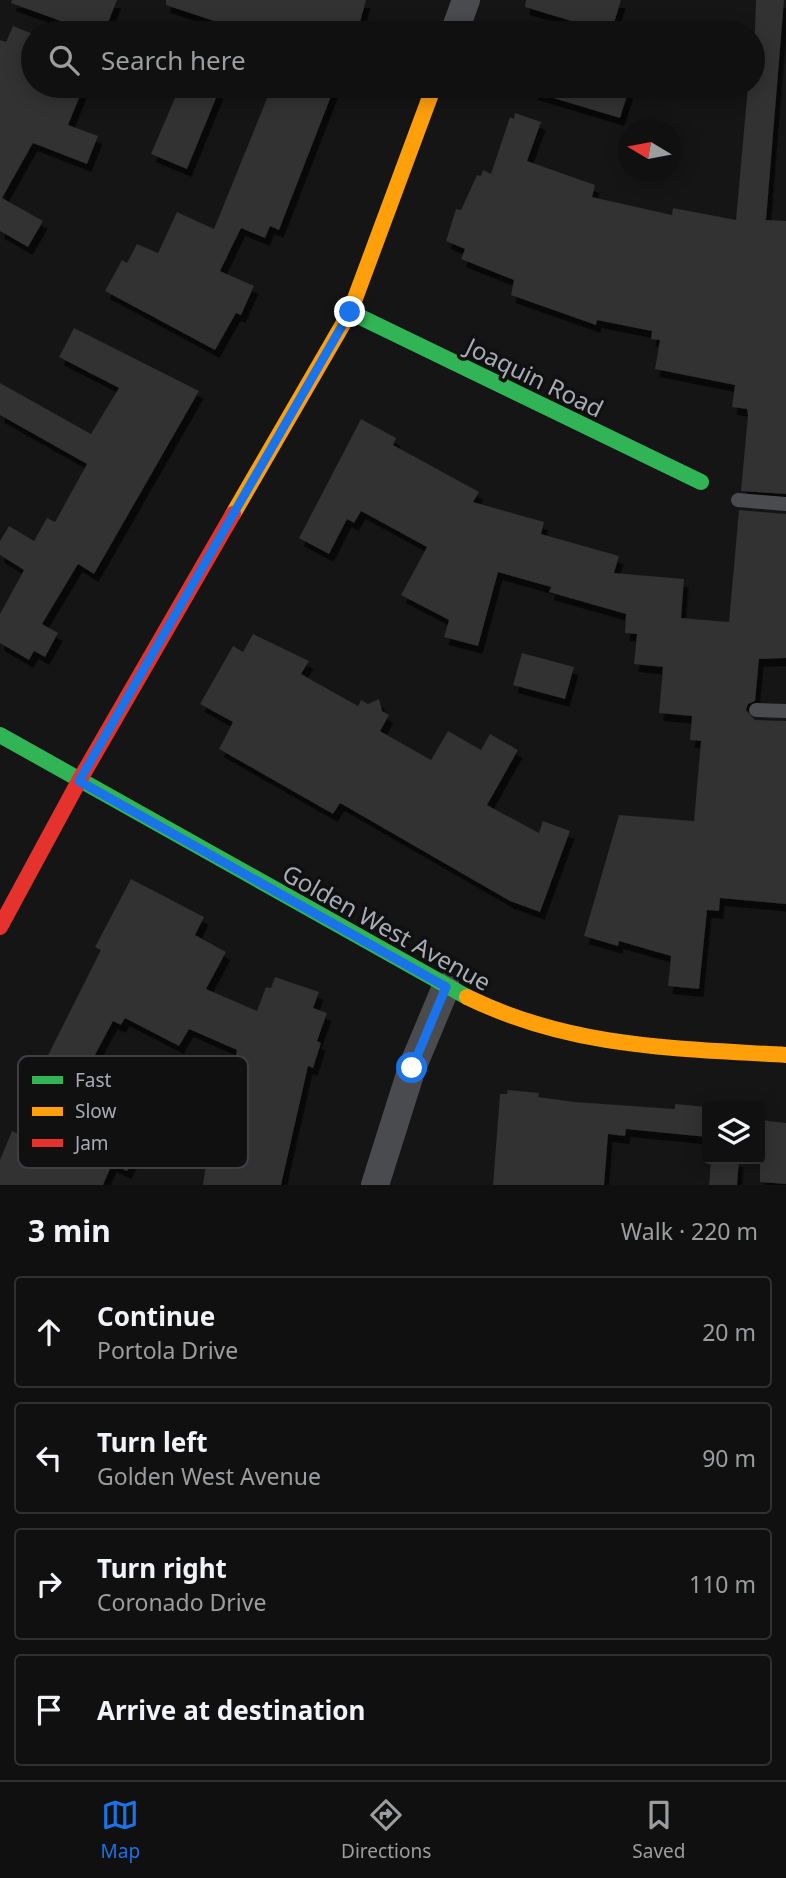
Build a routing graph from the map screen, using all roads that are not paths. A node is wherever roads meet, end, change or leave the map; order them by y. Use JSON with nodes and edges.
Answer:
{"nodes":[{"id":1,"x":466,"y":0,"type":"edge"},
{"id":2,"x":458,"y":21,"type":"edge"},
{"id":3,"x":430,"y":98,"type":"edge"},
{"id":4,"x":350,"y":312,"type":"junction"},
{"id":5,"x":701,"y":482,"type":"dead end"},
{"id":6,"x":738,"y":500,"type":"dead end"},
{"id":7,"x":786,"y":504,"type":"edge"},
{"id":8,"x":756,"y":710,"type":"dead end"},
{"id":9,"x":786,"y":711,"type":"edge"},
{"id":10,"x":0,"y":736,"type":"edge"},
{"id":11,"x":79,"y":781,"type":"junction"},
{"id":12,"x":0,"y":927,"type":"edge"},
{"id":13,"x":446,"y":987,"type":"junction"},
{"id":14,"x":786,"y":1055,"type":"edge"},
{"id":15,"x":375,"y":1185,"type":"edge"}],
"edges":[{"from":1,"to":2,"type":"street"},
{"from":3,"to":4,"type":"street"},
{"from":4,"to":5,"type":"street","name":"Joaquin Road"},
{"from":4,"to":11,"type":"street"},
{"from":6,"to":7,"type":"lane"},
{"from":8,"to":9,"type":"lane"},
{"from":10,"to":11,"type":"street","name":"Golden West Avenue"},
{"from":11,"to":12,"type":"street"},
{"from":11,"to":13,"type":"street","name":"Golden West Avenue"},
{"from":13,"to":14,"type":"street","name":"Golden West Avenue"},
{"from":13,"to":15,"type":"street"}]}
